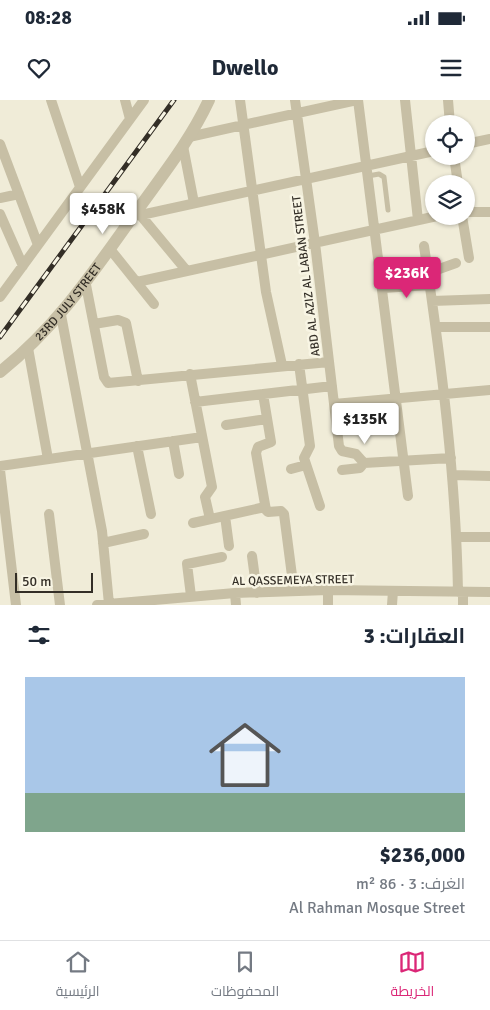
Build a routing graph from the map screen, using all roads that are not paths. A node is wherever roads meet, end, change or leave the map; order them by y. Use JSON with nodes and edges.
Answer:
{"nodes":[{"id":1,"x":51,"y":100,"type":"edge"},
{"id":2,"x":125,"y":100,"type":"edge"},
{"id":3,"x":144,"y":100,"type":"edge"},
{"id":4,"x":209,"y":100,"type":"edge"},
{"id":5,"x":240,"y":100,"type":"edge"},
{"id":6,"x":296,"y":100,"type":"edge"},
{"id":7,"x":357,"y":100,"type":"edge"},
{"id":8,"x":405,"y":100,"type":"edge"},
{"id":9,"x":448,"y":100,"type":"edge"},
{"id":10,"x":297,"y":113,"type":"junction"},
{"id":11,"x":449,"y":115,"type":"edge"},
{"id":12,"x":130,"y":119,"type":"junction"},
{"id":13,"x":244,"y":125,"type":"junction"},
{"id":14,"x":490,"y":139,"type":"edge"},
{"id":15,"x":186,"y":141,"type":"junction"},
{"id":16,"x":475,"y":142,"type":"edge"},
{"id":17,"x":0,"y":144,"type":"edge"},
{"id":18,"x":425,"y":153,"type":"edge"},
{"id":19,"x":411,"y":156,"type":"junction"},
{"id":20,"x":367,"y":171,"type":"junction"},
{"id":21,"x":307,"y":178,"type":"junction"},
{"id":22,"x":80,"y":187,"type":"junction"},
{"id":23,"x":254,"y":190,"type":"junction"},
{"id":24,"x":19,"y":194,"type":"junction"},
{"id":25,"x":0,"y":198,"type":"edge"},
{"id":26,"x":194,"y":203,"type":"junction"},
{"id":27,"x":388,"y":210,"type":"dead end"},
{"id":28,"x":475,"y":212,"type":"edge"},
{"id":29,"x":490,"y":212,"type":"edge"},
{"id":30,"x":139,"y":213,"type":"junction"},
{"id":31,"x":0,"y":214,"type":"edge"},
{"id":32,"x":425,"y":218,"type":"edge"},
{"id":33,"x":418,"y":220,"type":"junction"},
{"id":34,"x":464,"y":225,"type":"edge"},
{"id":35,"x":376,"y":230,"type":"junction"},
{"id":36,"x":315,"y":243,"type":"junction"},
{"id":37,"x":38,"y":245,"type":"junction"},
{"id":38,"x":424,"y":246,"type":"dead end"},
{"id":39,"x":110,"y":249,"type":"junction"},
{"id":40,"x":261,"y":254,"type":"junction"},
{"id":41,"x":469,"y":258,"type":"dead end"},
{"id":42,"x":456,"y":263,"type":"dead end"},
{"id":43,"x":23,"y":266,"type":"junction"},
{"id":44,"x":186,"y":270,"type":"junction"},
{"id":45,"x":428,"y":273,"type":"junction"},
{"id":46,"x":137,"y":282,"type":"junction"},
{"id":47,"x":86,"y":284,"type":"junction"},
{"id":48,"x":430,"y":285,"type":"junction"},
{"id":49,"x":383,"y":288,"type":"junction"},
{"id":50,"x":0,"y":297,"type":"edge"},
{"id":51,"x":490,"y":299,"type":"edge"},
{"id":52,"x":432,"y":301,"type":"junction"},
{"id":53,"x":154,"y":304,"type":"dead end"},
{"id":54,"x":61,"y":315,"type":"junction"},
{"id":55,"x":94,"y":324,"type":"junction"},
{"id":56,"x":436,"y":327,"type":"junction"},
{"id":57,"x":490,"y":327,"type":"edge"},
{"id":58,"x":28,"y":348,"type":"junction"},
{"id":59,"x":329,"y":362,"type":"junction"},
{"id":60,"x":299,"y":364,"type":"junction"},
{"id":61,"x":282,"y":365,"type":"junction"},
{"id":62,"x":0,"y":372,"type":"edge"},
{"id":63,"x":190,"y":374,"type":"junction"},
{"id":64,"x":138,"y":381,"type":"junction"},
{"id":65,"x":332,"y":386,"type":"junction"},
{"id":66,"x":302,"y":389,"type":"junction"},
{"id":67,"x":490,"y":390,"type":"edge"},
{"id":68,"x":263,"y":394,"type":"junction"},
{"id":69,"x":444,"y":394,"type":"junction"},
{"id":70,"x":398,"y":399,"type":"junction"},
{"id":71,"x":195,"y":402,"type":"junction"},
{"id":72,"x":334,"y":404,"type":"junction"},
{"id":73,"x":267,"y":419,"type":"junction"},
{"id":74,"x":226,"y":425,"type":"dead end"},
{"id":75,"x":202,"y":437,"type":"junction"},
{"id":76,"x":172,"y":441,"type":"junction"},
{"id":77,"x":137,"y":446,"type":"junction"},
{"id":78,"x":88,"y":453,"type":"junction"},
{"id":79,"x":452,"y":458,"type":"junction"},
{"id":80,"x":48,"y":459,"type":"junction"},
{"id":81,"x":404,"y":461,"type":"junction"},
{"id":82,"x":364,"y":463,"type":"junction"},
{"id":83,"x":306,"y":465,"type":"junction"},
{"id":84,"x":0,"y":466,"type":"edge"},
{"id":85,"x":0,"y":470,"type":"edge"},
{"id":86,"x":291,"y":470,"type":"dead end"},
{"id":87,"x":342,"y":470,"type":"dead end"},
{"id":88,"x":179,"y":474,"type":"dead end"},
{"id":89,"x":454,"y":475,"type":"junction"},
{"id":90,"x":490,"y":476,"type":"edge"},
{"id":91,"x":408,"y":496,"type":"dead end"},
{"id":92,"x":320,"y":506,"type":"dead end"},
{"id":93,"x":265,"y":507,"type":"junction"},
{"id":94,"x":49,"y":514,"type":"dead end"},
{"id":95,"x":151,"y":514,"type":"dead end"},
{"id":96,"x":225,"y":516,"type":"junction"},
{"id":97,"x":210,"y":519,"type":"junction"},
{"id":98,"x":193,"y":523,"type":"dead end"},
{"id":99,"x":144,"y":534,"type":"dead end"},
{"id":100,"x":457,"y":537,"type":"junction"},
{"id":101,"x":490,"y":537,"type":"edge"},
{"id":102,"x":103,"y":543,"type":"junction"},
{"id":103,"x":229,"y":546,"type":"dead end"},
{"id":104,"x":252,"y":556,"type":"dead end"},
{"id":105,"x":222,"y":557,"type":"dead end"},
{"id":106,"x":328,"y":590,"type":"junction"},
{"id":107,"x":294,"y":591,"type":"junction"},
{"id":108,"x":393,"y":591,"type":"junction"},
{"id":109,"x":460,"y":592,"type":"junction"},
{"id":110,"x":490,"y":592,"type":"edge"},
{"id":111,"x":236,"y":593,"type":"junction"},
{"id":112,"x":257,"y":593,"type":"junction"},
{"id":113,"x":186,"y":599,"type":"edge"},
{"id":114,"x":109,"y":604,"type":"junction"},
{"id":115,"x":133,"y":604,"type":"edge"},
{"id":116,"x":16,"y":605,"type":"edge"},
{"id":117,"x":60,"y":605,"type":"edge"},
{"id":118,"x":97,"y":605,"type":"edge"},
{"id":119,"x":236,"y":605,"type":"edge"},
{"id":120,"x":328,"y":605,"type":"edge"},
{"id":121,"x":392,"y":605,"type":"edge"},
{"id":122,"x":463,"y":605,"type":"edge"}],
"edges":[{"from":1,"to":22,"type":"street"},
{"from":2,"to":12,"type":"street"},
{"from":3,"to":12,"type":"street"},
{"from":4,"to":15,"type":"street","name":"23RD JULY STREET"},
{"from":5,"to":13,"type":"street"},
{"from":6,"to":10,"type":"street","name":"ABD AL AZIZ AL LABAN STREET"},
{"from":7,"to":10,"type":"street"},
{"from":7,"to":20,"type":"street"},
{"from":8,"to":19,"type":"street"},
{"from":9,"to":11,"type":"street"},
{"from":10,"to":13,"type":"street"},
{"from":10,"to":21,"type":"street","name":"ABD AL AZIZ AL LABAN STREET"},
{"from":12,"to":22,"type":"street"},
{"from":13,"to":15,"type":"street"},
{"from":13,"to":23,"type":"street"},
{"from":14,"to":16,"type":"street"},
{"from":15,"to":26,"type":"street"},
{"from":15,"to":30,"type":"street","name":"23RD JULY STREET"},
{"from":17,"to":24,"type":"street"},
{"from":18,"to":19,"type":"street"},
{"from":19,"to":20,"type":"street"},
{"from":19,"to":33,"type":"street"},
{"from":20,"to":21,"type":"street"},
{"from":20,"to":27,"type":"lane"},
{"from":20,"to":35,"type":"street"},
{"from":21,"to":23,"type":"street"},
{"from":21,"to":36,"type":"street","name":"ABD AL AZIZ AL LABAN STREET"},
{"from":22,"to":37,"type":"street"},
{"from":23,"to":26,"type":"street"},
{"from":23,"to":40,"type":"street"},
{"from":24,"to":25,"type":"street"},
{"from":24,"to":37,"type":"street"},
{"from":26,"to":30,"type":"street"},
{"from":28,"to":29,"type":"street"},
{"from":30,"to":39,"type":"street","name":"23RD JULY STREET"},
{"from":30,"to":44,"type":"street"},
{"from":31,"to":43,"type":"street"},
{"from":32,"to":33,"type":"street"},
{"from":33,"to":35,"type":"street"},
{"from":34,"to":41,"type":"street"},
{"from":35,"to":36,"type":"street"},
{"from":35,"to":49,"type":"street"},
{"from":36,"to":40,"type":"street"},
{"from":36,"to":59,"type":"street","name":"ABD AL AZIZ AL LABAN STREET"},
{"from":37,"to":43,"type":"street"},
{"from":38,"to":45,"type":"street"},
{"from":39,"to":46,"type":"street"},
{"from":39,"to":47,"type":"street","name":"23RD JULY STREET"},
{"from":40,"to":44,"type":"street"},
{"from":40,"to":61,"type":"street"},
{"from":42,"to":45,"type":"street"},
{"from":43,"to":50,"type":"street"},
{"from":44,"to":46,"type":"street"},
{"from":45,"to":48,"type":"street"},
{"from":46,"to":53,"type":"street"},
{"from":47,"to":54,"type":"street","name":"23RD JULY STREET"},
{"from":47,"to":55,"type":"street"},
{"from":48,"to":49,"type":"street"},
{"from":48,"to":52,"type":"street"},
{"from":49,"to":70,"type":"street"},
{"from":51,"to":52,"type":"street"},
{"from":52,"to":56,"type":"street"},
{"from":54,"to":58,"type":"street","name":"23RD JULY STREET"},
{"from":54,"to":78,"type":"street"},
{"from":55,"to":64,"type":"street"},
{"from":55,"to":64,"type":"street"},
{"from":56,"to":57,"type":"street"},
{"from":56,"to":69,"type":"street"},
{"from":58,"to":62,"type":"street","name":"23RD JULY STREET"},
{"from":58,"to":80,"type":"street"},
{"from":59,"to":60,"type":"street"},
{"from":59,"to":65,"type":"street","name":"ABD AL AZIZ AL LABAN STREET"},
{"from":60,"to":61,"type":"street"},
{"from":60,"to":66,"type":"street"},
{"from":61,"to":63,"type":"street"},
{"from":63,"to":64,"type":"street"},
{"from":63,"to":71,"type":"street"},
{"from":65,"to":66,"type":"street"},
{"from":65,"to":72,"type":"street","name":"ABD AL AZIZ AL LABAN STREET"},
{"from":66,"to":68,"type":"street"},
{"from":66,"to":83,"type":"street"},
{"from":67,"to":69,"type":"street"},
{"from":68,"to":71,"type":"street"},
{"from":68,"to":73,"type":"street"},
{"from":69,"to":70,"type":"street"},
{"from":69,"to":79,"type":"street"},
{"from":70,"to":72,"type":"street"},
{"from":70,"to":81,"type":"street"},
{"from":71,"to":75,"type":"street"},
{"from":72,"to":82,"type":"street","name":"ABD AL AZIZ AL LABAN STREET"},
{"from":73,"to":74,"type":"street"},
{"from":73,"to":93,"type":"street"},
{"from":75,"to":76,"type":"street"},
{"from":75,"to":97,"type":"street"},
{"from":76,"to":77,"type":"street"},
{"from":76,"to":88,"type":"street"},
{"from":77,"to":78,"type":"street"},
{"from":77,"to":95,"type":"street"},
{"from":78,"to":80,"type":"street"},
{"from":78,"to":102,"type":"street"},
{"from":79,"to":81,"type":"street"},
{"from":79,"to":89,"type":"street"},
{"from":80,"to":84,"type":"street"},
{"from":81,"to":82,"type":"street"},
{"from":81,"to":91,"type":"street"},
{"from":82,"to":87,"type":"street"},
{"from":83,"to":86,"type":"street"},
{"from":83,"to":92,"type":"street"},
{"from":85,"to":116,"type":"street"},
{"from":89,"to":90,"type":"street"},
{"from":89,"to":100,"type":"street"},
{"from":93,"to":96,"type":"street"},
{"from":93,"to":107,"type":"street"},
{"from":94,"to":117,"type":"street"},
{"from":96,"to":97,"type":"street"},
{"from":96,"to":103,"type":"street"},
{"from":97,"to":98,"type":"street"},
{"from":99,"to":102,"type":"street"},
{"from":100,"to":101,"type":"street"},
{"from":100,"to":109,"type":"street"},
{"from":102,"to":114,"type":"street"},
{"from":104,"to":112,"type":"street"},
{"from":105,"to":113,"type":"street"},
{"from":106,"to":107,"type":"street","name":"AL QASSEMEYA STREET"},
{"from":106,"to":108,"type":"street","name":"AL QASSEMEYA STREET"},
{"from":106,"to":120,"type":"street"},
{"from":107,"to":112,"type":"street","name":"AL QASSEMEYA STREET"},
{"from":108,"to":109,"type":"street","name":"AL QASSEMEYA STREET"},
{"from":108,"to":121,"type":"street"},
{"from":109,"to":110,"type":"street","name":"AL QASSEMEYA STREET"},
{"from":109,"to":122,"type":"street"},
{"from":111,"to":112,"type":"street","name":"AL QASSEMEYA STREET"},
{"from":111,"to":113,"type":"street","name":"AL QASSEMEYA STREET"},
{"from":111,"to":119,"type":"street"},
{"from":113,"to":115,"type":"street","name":"AL QASSEMEYA STREET"},
{"from":114,"to":115,"type":"street","name":"AL QASSEMEYA STREET"},
{"from":114,"to":118,"type":"street","name":"AL QASSEMEYA STREET"}]}
